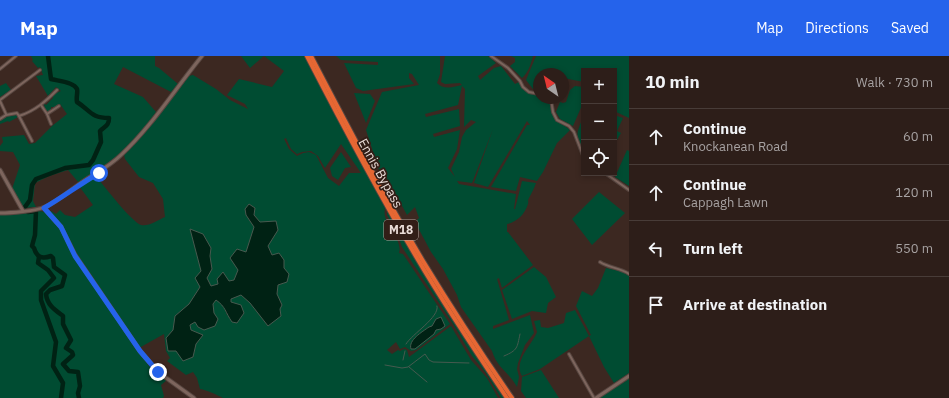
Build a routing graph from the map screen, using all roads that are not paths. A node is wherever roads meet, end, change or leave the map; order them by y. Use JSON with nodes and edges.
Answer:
{"nodes":[{"id":1,"x":16,"y":56,"type":"edge"},
{"id":2,"x":202,"y":56,"type":"edge"},
{"id":3,"x":307,"y":56,"type":"edge"},
{"id":4,"x":311,"y":56,"type":"edge"},
{"id":5,"x":491,"y":56,"type":"edge"},
{"id":6,"x":0,"y":69,"type":"edge"},
{"id":7,"x":40,"y":70,"type":"dead end"},
{"id":8,"x":57,"y":90,"type":"dead end"},
{"id":9,"x":533,"y":93,"type":"edge"},
{"id":10,"x":0,"y":100,"type":"edge"},
{"id":11,"x":552,"y":104,"type":"edge"},
{"id":12,"x":41,"y":105,"type":"junction"},
{"id":13,"x":59,"y":106,"type":"dead end"},
{"id":14,"x":46,"y":114,"type":"junction"},
{"id":15,"x":6,"y":115,"type":"junction"},
{"id":16,"x":19,"y":116,"type":"junction"},
{"id":17,"x":0,"y":119,"type":"edge"},
{"id":18,"x":51,"y":124,"type":"dead end"},
{"id":19,"x":32,"y":141,"type":"dead end"},
{"id":20,"x":581,"y":150,"type":"edge"},
{"id":21,"x":0,"y":170,"type":"edge"},
{"id":22,"x":609,"y":176,"type":"edge"},
{"id":23,"x":629,"y":190,"type":"edge"},
{"id":24,"x":44,"y":208,"type":"junction"},
{"id":25,"x":23,"y":211,"type":"junction"},
{"id":26,"x":0,"y":214,"type":"edge"},
{"id":27,"x":600,"y":262,"type":"dead end"},
{"id":28,"x":629,"y":274,"type":"edge"},
{"id":29,"x":569,"y":354,"type":"dead end"},
{"id":30,"x":629,"y":376,"type":"edge"},
{"id":31,"x":194,"y":398,"type":"edge"},
{"id":32,"x":507,"y":398,"type":"edge"},
{"id":33,"x":512,"y":398,"type":"edge"},
{"id":34,"x":595,"y":398,"type":"edge"}],
"edges":[{"from":1,"to":6,"type":"street"},
{"from":2,"to":24,"type":"street"},
{"from":3,"to":32,"type":"highway","name":"Ennis Bypass","number":"M18"},
{"from":4,"to":33,"type":"highway","name":"Ennis Bypass","number":"M18"},
{"from":5,"to":9,"type":"street"},
{"from":7,"to":10,"type":"street"},
{"from":8,"to":12,"type":"street"},
{"from":10,"to":15,"type":"street"},
{"from":11,"to":20,"type":"street"},
{"from":12,"to":14,"type":"street"},
{"from":12,"to":16,"type":"street"},
{"from":13,"to":14,"type":"street"},
{"from":14,"to":18,"type":"street"},
{"from":15,"to":16,"type":"street"},
{"from":15,"to":17,"type":"street"},
{"from":16,"to":19,"type":"street"},
{"from":21,"to":25,"type":"street"},
{"from":22,"to":23,"type":"street"},
{"from":24,"to":25,"type":"street"},
{"from":24,"to":31,"type":"street"},
{"from":25,"to":26,"type":"street"},
{"from":27,"to":28,"type":"street"},
{"from":29,"to":34,"type":"street"},
{"from":30,"to":34,"type":"street"}]}
